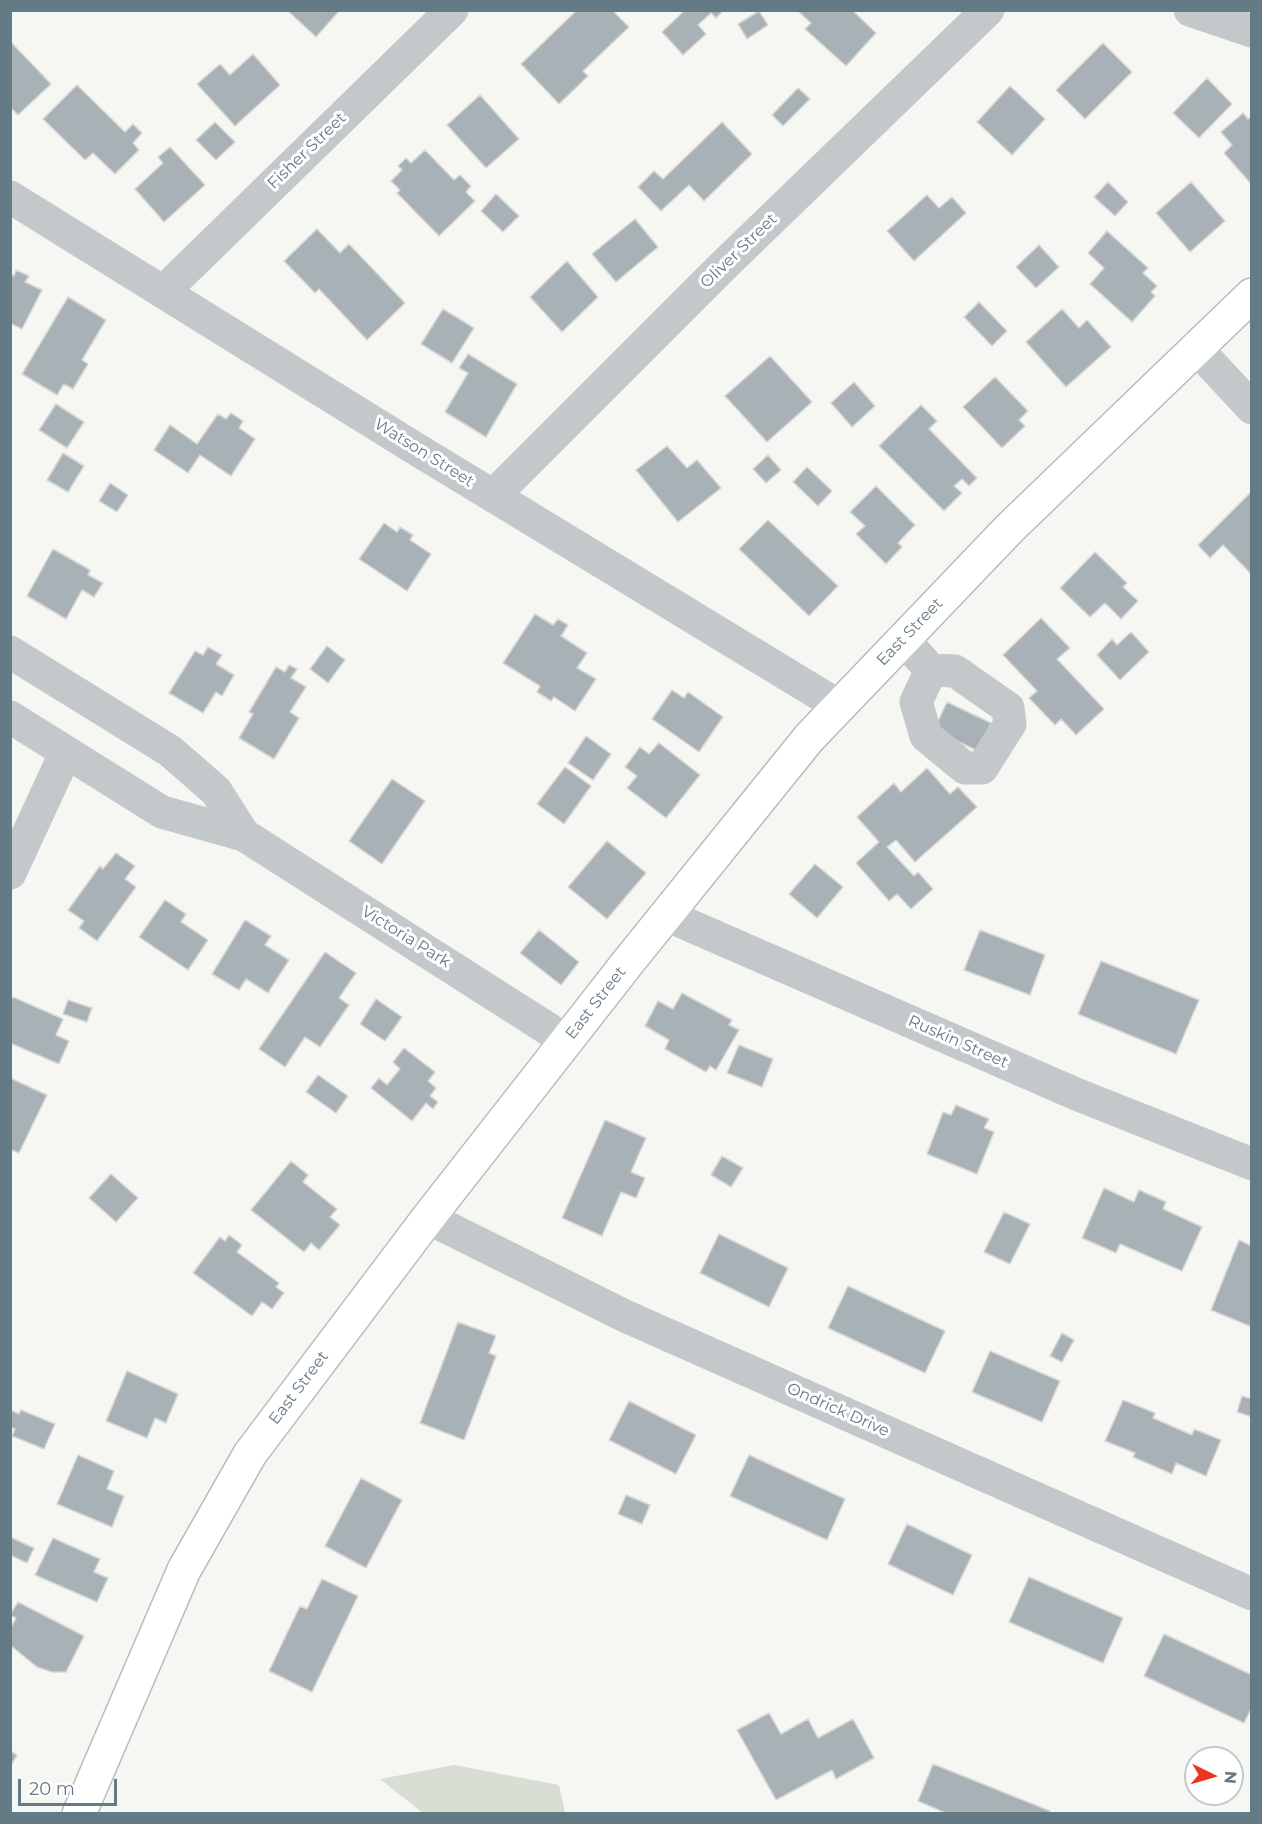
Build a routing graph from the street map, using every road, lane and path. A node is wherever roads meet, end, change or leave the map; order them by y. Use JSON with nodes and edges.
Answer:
{"nodes":[{"id":1,"x":452,"y":10,"type":"edge"},
{"id":2,"x":988,"y":10,"type":"edge"},
{"id":3,"x":1190,"y":10,"type":"edge"},
{"id":4,"x":1251,"y":31,"type":"edge"},
{"id":5,"x":10,"y":197,"type":"edge"},
{"id":6,"x":163,"y":292,"type":"junction"},
{"id":7,"x":1251,"y":294,"type":"edge"},
{"id":8,"x":1197,"y":348,"type":"junction"},
{"id":9,"x":1251,"y":408,"type":"edge"},
{"id":10,"x":493,"y":496,"type":"junction"},
{"id":11,"x":903,"y":639,"type":"junction"},
{"id":12,"x":10,"y":652,"type":"edge"},
{"id":13,"x":931,"y":670,"type":"dead end"},
{"id":14,"x":839,"y":706,"type":"junction"},
{"id":15,"x":10,"y":717,"type":"edge"},
{"id":16,"x":66,"y":752,"type":"junction"},
{"id":17,"x":244,"y":835,"type":"junction"},
{"id":18,"x":10,"y":873,"type":"edge"},
{"id":19,"x":666,"y":915,"type":"junction"},
{"id":20,"x":567,"y":1041,"type":"junction"},
{"id":21,"x":1251,"y":1164,"type":"edge"},
{"id":22,"x":428,"y":1218,"type":"junction"},
{"id":23,"x":1251,"y":1594,"type":"edge"},
{"id":24,"x":80,"y":1814,"type":"edge"}],
"edges":[{"from":1,"to":6,"type":"street","name":"Fisher Street"},
{"from":2,"to":10,"type":"street","name":"Oliver Street"},
{"from":3,"to":4,"type":"street"},
{"from":5,"to":6,"type":"street","name":"Watson Street"},
{"from":6,"to":10,"type":"street","name":"Watson Street"},
{"from":7,"to":8,"type":"main road","name":"East Street"},
{"from":8,"to":9,"type":"street"},
{"from":8,"to":11,"type":"main road","name":"East Street"},
{"from":10,"to":14,"type":"street","name":"Watson Street"},
{"from":11,"to":13,"type":"street"},
{"from":11,"to":14,"type":"main road","name":"East Street"},
{"from":12,"to":17,"type":"street","name":"Victoria Park"},
{"from":14,"to":19,"type":"main road","name":"East Street"},
{"from":15,"to":16,"type":"street","name":"Victoria Park"},
{"from":16,"to":17,"type":"street","name":"Victoria Park"},
{"from":16,"to":18,"type":"street"},
{"from":17,"to":20,"type":"street","name":"Victoria Park"},
{"from":19,"to":20,"type":"main road","name":"East Street"},
{"from":19,"to":21,"type":"street","name":"Ruskin Street"},
{"from":20,"to":22,"type":"main road","name":"East Street"},
{"from":22,"to":23,"type":"street","name":"Ondrick Drive"},
{"from":22,"to":24,"type":"main road","name":"East Street"}]}
